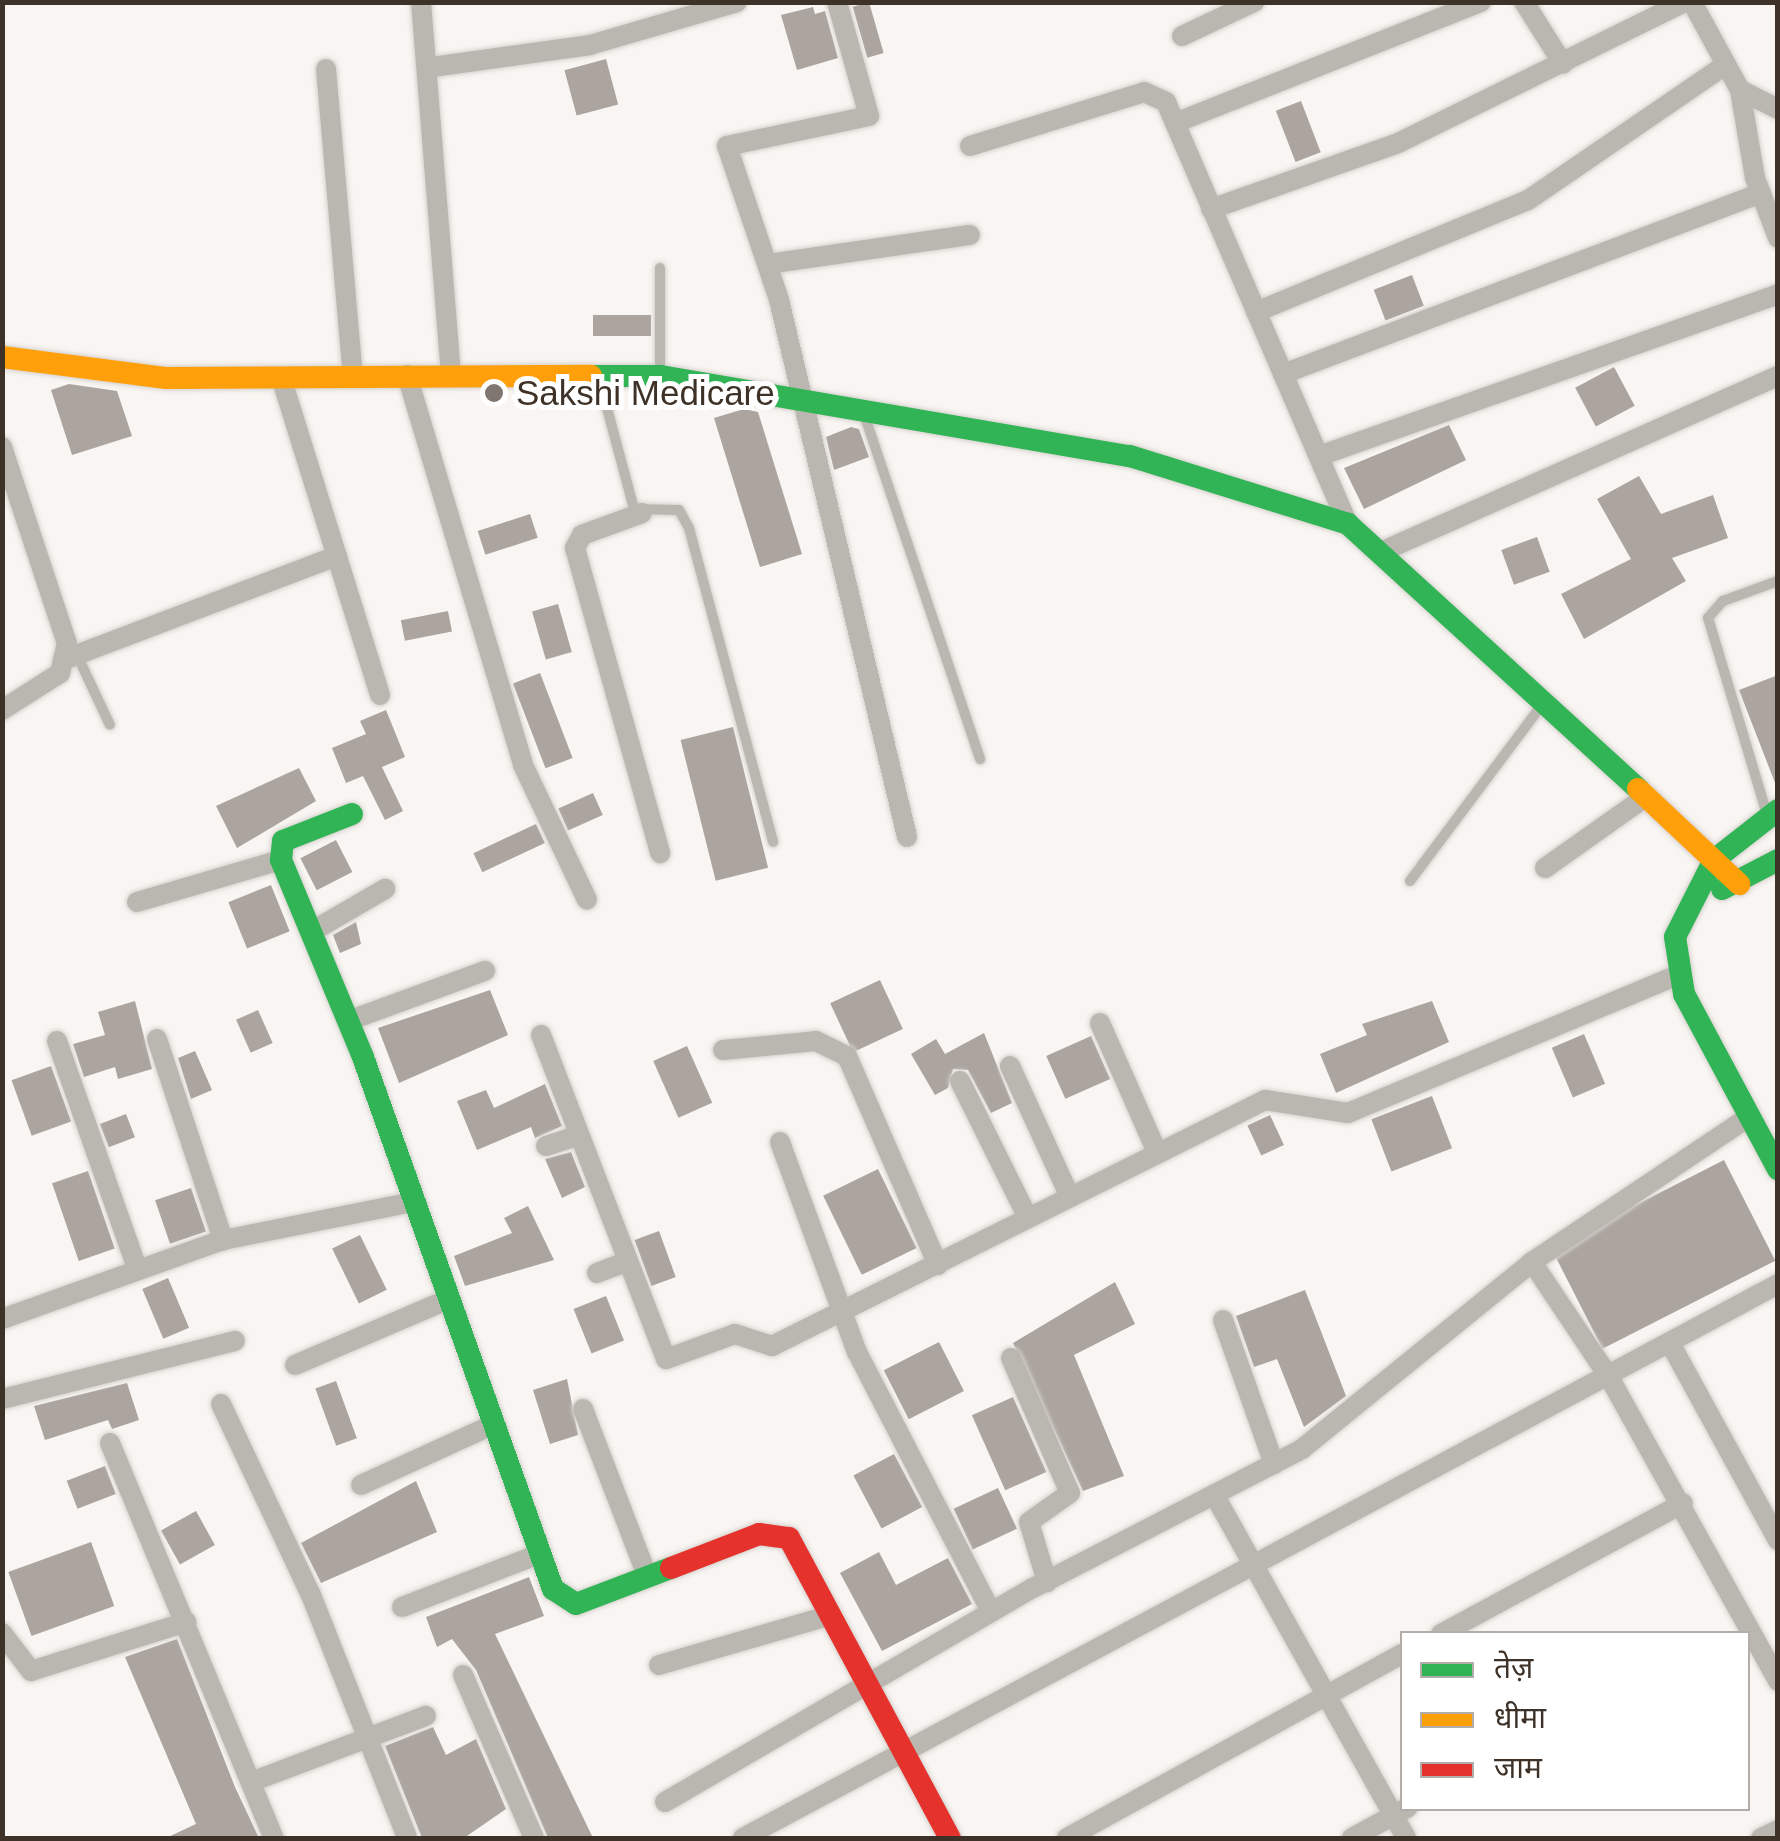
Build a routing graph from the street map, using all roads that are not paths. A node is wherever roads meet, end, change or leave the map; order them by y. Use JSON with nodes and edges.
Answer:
{"nodes":[{"id":1,"x":421,"y":2,"type":"edge"},
{"id":2,"x":737,"y":2,"type":"edge"},
{"id":3,"x":838,"y":2,"type":"edge"},
{"id":4,"x":1254,"y":2,"type":"edge"},
{"id":5,"x":1481,"y":2,"type":"edge"},
{"id":6,"x":1524,"y":2,"type":"edge"},
{"id":7,"x":1684,"y":2,"type":"edge"},
{"id":8,"x":1692,"y":2,"type":"edge"},
{"id":9,"x":1182,"y":36,"type":"dead end"},
{"id":10,"x":1562,"y":64,"type":"junction"},
{"id":11,"x":1724,"y":66,"type":"junction"},
{"id":12,"x":432,"y":67,"type":"junction"},
{"id":13,"x":326,"y":69,"type":"dead end"},
{"id":14,"x":1740,"y":90,"type":"junction"},
{"id":15,"x":1778,"y":109,"type":"edge"},
{"id":16,"x":1175,"y":123,"type":"junction"},
{"id":17,"x":970,"y":146,"type":"dead end"},
{"id":18,"x":1760,"y":193,"type":"junction"},
{"id":19,"x":1211,"y":209,"type":"junction"},
{"id":20,"x":970,"y":236,"type":"dead end"},
{"id":21,"x":1778,"y":238,"type":"edge"},
{"id":22,"x":768,"y":264,"type":"junction"},
{"id":23,"x":660,"y":268,"type":"dead end"},
{"id":24,"x":1778,"y":294,"type":"edge"},
{"id":25,"x":1256,"y":312,"type":"junction"},
{"id":26,"x":2,"y":357,"type":"edge"},
{"id":27,"x":598,"y":373,"type":"junction"},
{"id":28,"x":451,"y":374,"type":"junction"},
{"id":29,"x":1284,"y":374,"type":"junction"},
{"id":30,"x":282,"y":376,"type":"junction"},
{"id":31,"x":353,"y":376,"type":"junction"},
{"id":32,"x":407,"y":376,"type":"junction"},
{"id":33,"x":660,"y":376,"type":"junction"},
{"id":34,"x":1778,"y":376,"type":"edge"},
{"id":35,"x":800,"y":395,"type":"junction"},
{"id":36,"x":862,"y":406,"type":"junction"},
{"id":37,"x":2,"y":447,"type":"edge"},
{"id":38,"x":1319,"y":456,"type":"junction"},
{"id":39,"x":642,"y":512,"type":"junction"},
{"id":40,"x":1348,"y":524,"type":"junction"},
{"id":41,"x":1382,"y":551,"type":"junction"},
{"id":42,"x":337,"y":556,"type":"junction"},
{"id":43,"x":1778,"y":582,"type":"edge"},
{"id":44,"x":70,"y":657,"type":"junction"},
{"id":45,"x":380,"y":695,"type":"dead end"},
{"id":46,"x":1542,"y":706,"type":"junction"},
{"id":47,"x":2,"y":710,"type":"edge"},
{"id":48,"x":110,"y":726,"type":"dead end"},
{"id":49,"x":980,"y":759,"type":"dead end"},
{"id":50,"x":1644,"y":798,"type":"junction"},
{"id":51,"x":352,"y":814,"type":"dead end"},
{"id":52,"x":1773,"y":814,"type":"edge"},
{"id":53,"x":907,"y":837,"type":"dead end"},
{"id":54,"x":773,"y":842,"type":"dead end"},
{"id":55,"x":660,"y":853,"type":"dead end"},
{"id":56,"x":282,"y":860,"type":"junction"},
{"id":57,"x":1714,"y":860,"type":"junction"},
{"id":58,"x":1778,"y":860,"type":"edge"},
{"id":59,"x":1546,"y":868,"type":"dead end"},
{"id":60,"x":1410,"y":881,"type":"dead end"},
{"id":61,"x":1739,"y":884,"type":"junction"},
{"id":62,"x":385,"y":889,"type":"dead end"},
{"id":63,"x":1694,"y":892,"type":"junction"},
{"id":64,"x":587,"y":900,"type":"dead end"},
{"id":65,"x":137,"y":902,"type":"dead end"},
{"id":66,"x":311,"y":932,"type":"junction"},
{"id":67,"x":485,"y":970,"type":"dead end"},
{"id":68,"x":1680,"y":974,"type":"junction"},
{"id":69,"x":348,"y":1020,"type":"junction"},
{"id":70,"x":1100,"y":1023,"type":"dead end"},
{"id":71,"x":541,"y":1035,"type":"dead end"},
{"id":72,"x":157,"y":1038,"type":"dead end"},
{"id":73,"x":56,"y":1041,"type":"dead end"},
{"id":74,"x":723,"y":1050,"type":"dead end"},
{"id":75,"x":1010,"y":1066,"type":"dead end"},
{"id":76,"x":960,"y":1081,"type":"dead end"},
{"id":77,"x":1749,"y":1117,"type":"junction"},
{"id":78,"x":579,"y":1135,"type":"junction"},
{"id":79,"x":780,"y":1142,"type":"dead end"},
{"id":80,"x":546,"y":1146,"type":"dead end"},
{"id":81,"x":1157,"y":1152,"type":"junction"},
{"id":82,"x":1778,"y":1169,"type":"edge"},
{"id":83,"x":1070,"y":1196,"type":"junction"},
{"id":84,"x":413,"y":1202,"type":"junction"},
{"id":85,"x":1028,"y":1218,"type":"junction"},
{"id":86,"x":223,"y":1240,"type":"junction"},
{"id":87,"x":628,"y":1261,"type":"junction"},
{"id":88,"x":1532,"y":1262,"type":"junction"},
{"id":89,"x":938,"y":1265,"type":"junction"},
{"id":90,"x":137,"y":1268,"type":"junction"},
{"id":91,"x":597,"y":1273,"type":"dead end"},
{"id":92,"x":1778,"y":1284,"type":"edge"},
{"id":93,"x":447,"y":1300,"type":"junction"},
{"id":94,"x":843,"y":1314,"type":"junction"},
{"id":95,"x":2,"y":1319,"type":"edge"},
{"id":96,"x":1223,"y":1320,"type":"dead end"},
{"id":97,"x":236,"y":1341,"type":"dead end"},
{"id":98,"x":1670,"y":1343,"type":"junction"},
{"id":99,"x":1011,"y":1358,"type":"dead end"},
{"id":100,"x":296,"y":1365,"type":"dead end"},
{"id":101,"x":1609,"y":1377,"type":"junction"},
{"id":102,"x":2,"y":1399,"type":"edge"},
{"id":103,"x":221,"y":1404,"type":"dead end"},
{"id":104,"x":583,"y":1409,"type":"dead end"},
{"id":105,"x":490,"y":1426,"type":"junction"},
{"id":106,"x":110,"y":1444,"type":"dead end"},
{"id":107,"x":1274,"y":1464,"type":"junction"},
{"id":108,"x":361,"y":1486,"type":"dead end"},
{"id":109,"x":1215,"y":1496,"type":"junction"},
{"id":110,"x":1682,"y":1503,"type":"junction"},
{"id":111,"x":1778,"y":1540,"type":"edge"},
{"id":112,"x":539,"y":1554,"type":"junction"},
{"id":113,"x":1256,"y":1566,"type":"junction"},
{"id":114,"x":647,"y":1576,"type":"junction"},
{"id":115,"x":1046,"y":1582,"type":"junction"},
{"id":116,"x":402,"y":1606,"type":"dead end"},
{"id":117,"x":991,"y":1612,"type":"junction"},
{"id":118,"x":831,"y":1615,"type":"junction"},
{"id":119,"x":186,"y":1622,"type":"junction"},
{"id":120,"x":1447,"y":1631,"type":"edge"},
{"id":121,"x":1748,"y":1631,"type":"edge"},
{"id":122,"x":2,"y":1634,"type":"edge"},
{"id":123,"x":1750,"y":1634,"type":"edge"},
{"id":124,"x":1400,"y":1655,"type":"edge"},
{"id":125,"x":660,"y":1666,"type":"dead end"},
{"id":126,"x":462,"y":1674,"type":"dead end"},
{"id":127,"x":1778,"y":1680,"type":"edge"},
{"id":128,"x":866,"y":1684,"type":"junction"},
{"id":129,"x":1327,"y":1695,"type":"junction"},
{"id":130,"x":426,"y":1716,"type":"dead end"},
{"id":131,"x":368,"y":1741,"type":"junction"},
{"id":132,"x":902,"y":1752,"type":"junction"},
{"id":133,"x":251,"y":1782,"type":"junction"},
{"id":134,"x":664,"y":1802,"type":"dead end"},
{"id":135,"x":1400,"y":1812,"type":"edge"},
{"id":136,"x":1778,"y":1830,"type":"edge"},
{"id":137,"x":274,"y":1838,"type":"edge"},
{"id":138,"x":408,"y":1838,"type":"edge"},
{"id":139,"x":534,"y":1838,"type":"edge"},
{"id":140,"x":743,"y":1838,"type":"edge"},
{"id":141,"x":950,"y":1838,"type":"edge"},
{"id":142,"x":1067,"y":1838,"type":"edge"},
{"id":143,"x":1352,"y":1838,"type":"edge"},
{"id":144,"x":1406,"y":1838,"type":"edge"},
{"id":145,"x":1761,"y":1838,"type":"edge"}],
"edges":[{"from":1,"to":12,"type":"street"},
{"from":2,"to":12,"type":"street"},
{"from":3,"to":22,"type":"street"},
{"from":4,"to":9,"type":"street"},
{"from":5,"to":16,"type":"street"},
{"from":6,"to":10,"type":"street"},
{"from":7,"to":10,"type":"street"},
{"from":8,"to":11,"type":"street"},
{"from":10,"to":19,"type":"street"},
{"from":11,"to":14,"type":"street"},
{"from":11,"to":25,"type":"street"},
{"from":12,"to":28,"type":"street"},
{"from":13,"to":31,"type":"street"},
{"from":14,"to":15,"type":"street"},
{"from":14,"to":18,"type":"street"},
{"from":16,"to":17,"type":"street"},
{"from":16,"to":19,"type":"street"},
{"from":18,"to":21,"type":"street"},
{"from":18,"to":29,"type":"street"},
{"from":19,"to":25,"type":"street"},
{"from":20,"to":22,"type":"street"},
{"from":22,"to":35,"type":"street"},
{"from":23,"to":33,"type":"lane"},
{"from":24,"to":38,"type":"street"},
{"from":25,"to":29,"type":"street"},
{"from":26,"to":30,"type":"street"},
{"from":27,"to":28,"type":"street"},
{"from":27,"to":33,"type":"street"},
{"from":27,"to":39,"type":"lane"},
{"from":28,"to":32,"type":"street"},
{"from":29,"to":38,"type":"street"},
{"from":30,"to":31,"type":"street"},
{"from":30,"to":42,"type":"street"},
{"from":31,"to":32,"type":"street"},
{"from":32,"to":64,"type":"street"},
{"from":33,"to":35,"type":"street"},
{"from":34,"to":41,"type":"street"},
{"from":35,"to":36,"type":"street"},
{"from":35,"to":53,"type":"street"},
{"from":36,"to":40,"type":"street"},
{"from":36,"to":49,"type":"lane"},
{"from":37,"to":44,"type":"street"},
{"from":38,"to":40,"type":"street"},
{"from":39,"to":54,"type":"lane"},
{"from":39,"to":55,"type":"street"},
{"from":40,"to":41,"type":"street"},
{"from":41,"to":46,"type":"street"},
{"from":42,"to":44,"type":"street"},
{"from":42,"to":45,"type":"street"},
{"from":43,"to":52,"type":"lane"},
{"from":44,"to":47,"type":"street"},
{"from":44,"to":48,"type":"lane"},
{"from":46,"to":50,"type":"street"},
{"from":46,"to":60,"type":"lane"},
{"from":50,"to":57,"type":"street"},
{"from":50,"to":59,"type":"street"},
{"from":51,"to":56,"type":"street"},
{"from":52,"to":57,"type":"street"},
{"from":56,"to":65,"type":"street"},
{"from":56,"to":66,"type":"street"},
{"from":57,"to":61,"type":"street"},
{"from":57,"to":63,"type":"street"},
{"from":58,"to":61,"type":"street"},
{"from":61,"to":63,"type":"street"},
{"from":62,"to":66,"type":"street"},
{"from":63,"to":68,"type":"street"},
{"from":66,"to":69,"type":"street"},
{"from":67,"to":69,"type":"street"},
{"from":68,"to":77,"type":"street"},
{"from":68,"to":81,"type":"street"},
{"from":69,"to":84,"type":"street"},
{"from":70,"to":81,"type":"street"},
{"from":71,"to":78,"type":"street"},
{"from":72,"to":86,"type":"street"},
{"from":73,"to":90,"type":"street"},
{"from":74,"to":89,"type":"street"},
{"from":75,"to":83,"type":"street"},
{"from":76,"to":85,"type":"street"},
{"from":77,"to":82,"type":"street"},
{"from":77,"to":88,"type":"street"},
{"from":78,"to":80,"type":"street"},
{"from":78,"to":87,"type":"street"},
{"from":79,"to":94,"type":"street"},
{"from":81,"to":83,"type":"street"},
{"from":83,"to":85,"type":"street"},
{"from":84,"to":86,"type":"street"},
{"from":84,"to":93,"type":"street"},
{"from":85,"to":89,"type":"street"},
{"from":86,"to":90,"type":"street"},
{"from":87,"to":91,"type":"street"},
{"from":87,"to":94,"type":"street"},
{"from":88,"to":101,"type":"street"},
{"from":88,"to":107,"type":"street"},
{"from":89,"to":94,"type":"street"},
{"from":90,"to":95,"type":"street"},
{"from":92,"to":98,"type":"street"},
{"from":93,"to":100,"type":"street"},
{"from":93,"to":105,"type":"street"},
{"from":94,"to":117,"type":"street"},
{"from":96,"to":107,"type":"street"},
{"from":97,"to":102,"type":"street"},
{"from":98,"to":101,"type":"street"},
{"from":98,"to":111,"type":"street"},
{"from":99,"to":115,"type":"street"},
{"from":101,"to":110,"type":"street"},
{"from":101,"to":113,"type":"street"},
{"from":103,"to":131,"type":"street"},
{"from":104,"to":114,"type":"street"},
{"from":105,"to":108,"type":"street"},
{"from":105,"to":112,"type":"street"},
{"from":106,"to":119,"type":"street"},
{"from":107,"to":109,"type":"street"},
{"from":109,"to":113,"type":"street"},
{"from":109,"to":115,"type":"street"},
{"from":110,"to":120,"type":"street"},
{"from":110,"to":121,"type":"street"},
{"from":112,"to":114,"type":"street"},
{"from":112,"to":116,"type":"street"},
{"from":113,"to":129,"type":"street"},
{"from":113,"to":132,"type":"street"},
{"from":114,"to":118,"type":"street"},
{"from":115,"to":117,"type":"street"},
{"from":117,"to":128,"type":"street"},
{"from":118,"to":125,"type":"street"},
{"from":118,"to":128,"type":"street"},
{"from":119,"to":122,"type":"street"},
{"from":119,"to":133,"type":"street"},
{"from":123,"to":127,"type":"street"},
{"from":124,"to":129,"type":"street"},
{"from":126,"to":139,"type":"street"},
{"from":128,"to":132,"type":"street"},
{"from":128,"to":134,"type":"street"},
{"from":129,"to":135,"type":"street"},
{"from":129,"to":142,"type":"street"},
{"from":130,"to":131,"type":"street"},
{"from":131,"to":133,"type":"street"},
{"from":131,"to":138,"type":"street"},
{"from":132,"to":140,"type":"street"},
{"from":132,"to":141,"type":"street"},
{"from":133,"to":137,"type":"street"},
{"from":135,"to":143,"type":"street"},
{"from":135,"to":144,"type":"street"},
{"from":136,"to":145,"type":"street"}]}
